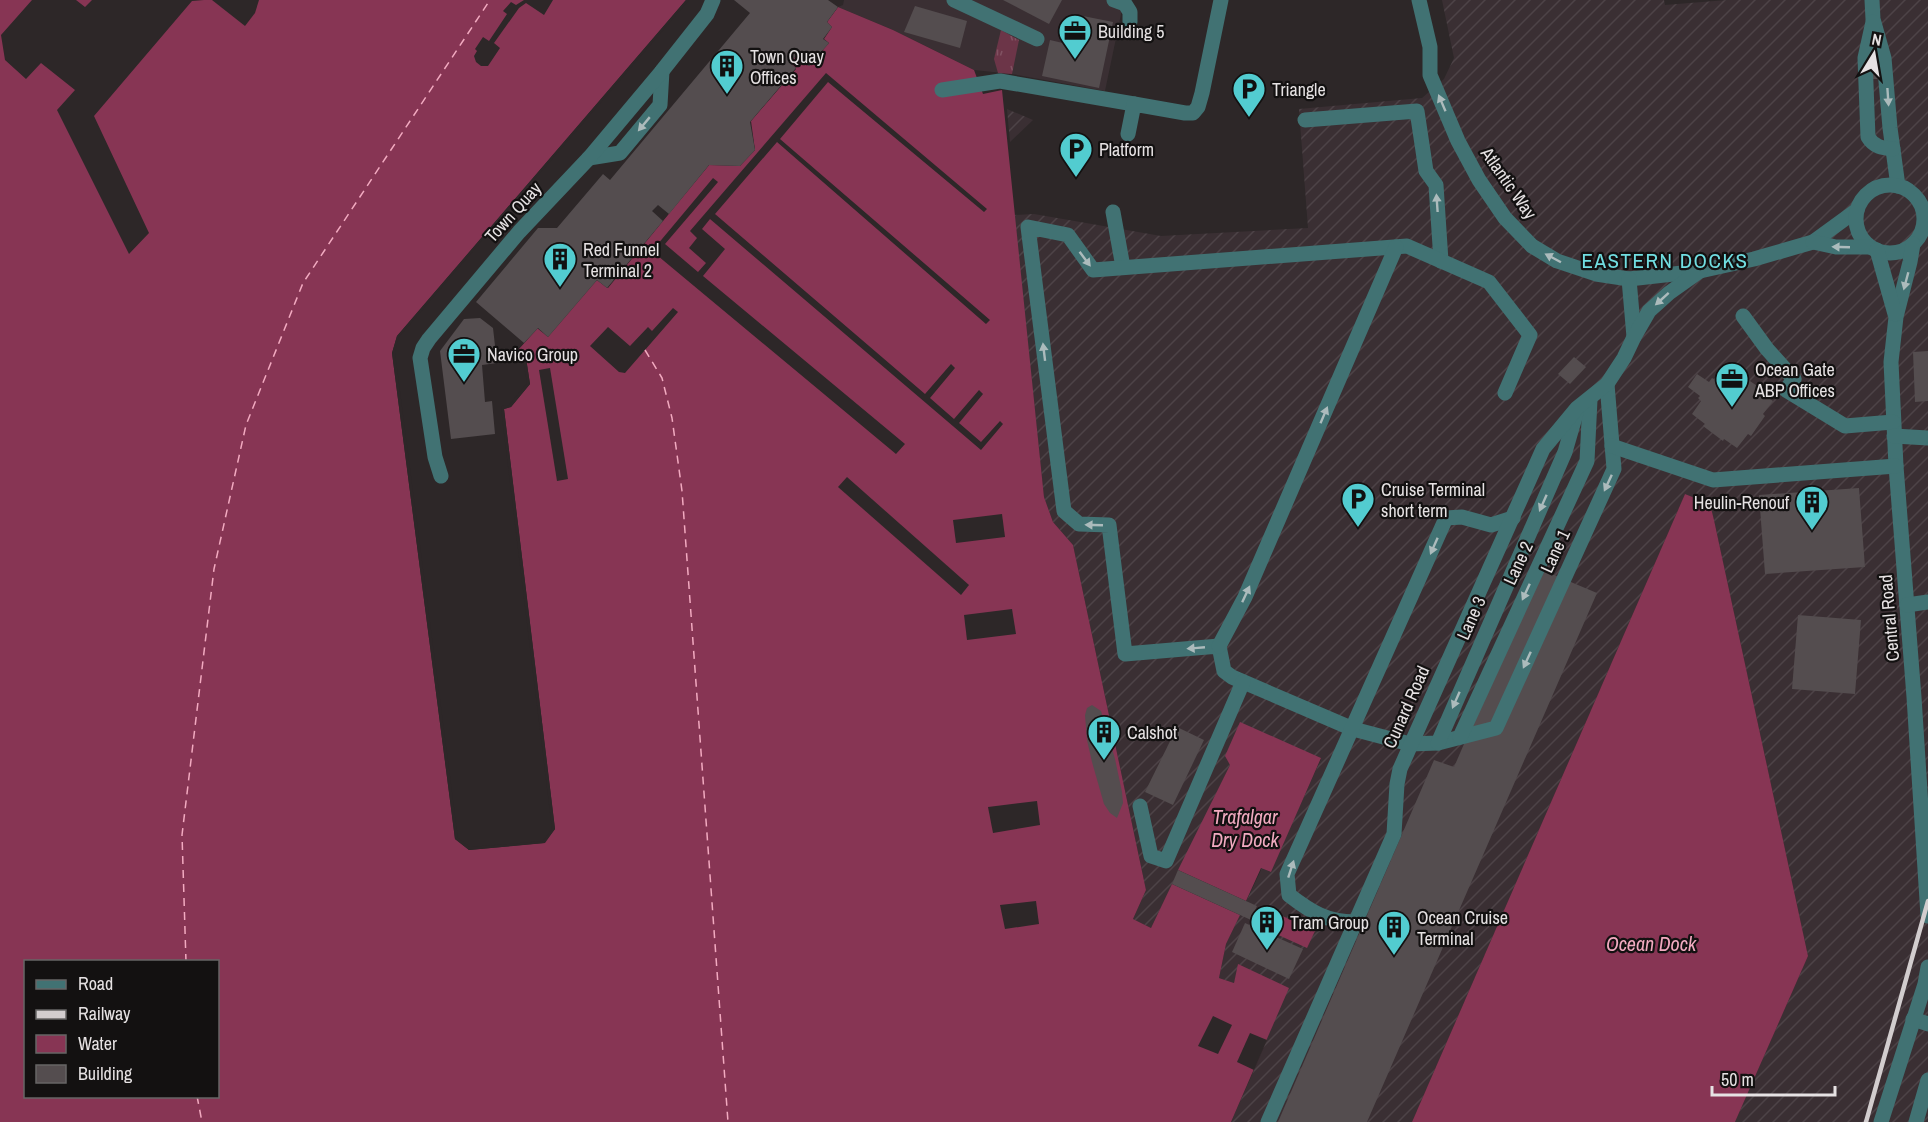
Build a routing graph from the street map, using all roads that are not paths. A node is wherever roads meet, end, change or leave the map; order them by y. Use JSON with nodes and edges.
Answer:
{"nodes":[{"id":1,"x":713,"y":0,"type":"edge"},
{"id":2,"x":954,"y":0,"type":"edge"},
{"id":3,"x":1114,"y":0,"type":"edge"},
{"id":4,"x":1221,"y":0,"type":"edge"},
{"id":5,"x":1419,"y":0,"type":"edge"},
{"id":6,"x":1872,"y":0,"type":"edge"},
{"id":7,"x":1873,"y":19,"type":"junction"},
{"id":8,"x":1130,"y":22,"type":"dead end"},
{"id":9,"x":1037,"y":39,"type":"dead end"},
{"id":10,"x":942,"y":90,"type":"dead end"},
{"id":11,"x":1134,"y":104,"type":"junction"},
{"id":12,"x":1305,"y":120,"type":"dead end"},
{"id":13,"x":1128,"y":134,"type":"dead end"},
{"id":14,"x":1893,"y":149,"type":"junction"},
{"id":15,"x":1898,"y":186,"type":"junction"},
{"id":16,"x":1921,"y":196,"type":"edge"},
{"id":17,"x":1857,"y":210,"type":"junction"},
{"id":18,"x":1113,"y":212,"type":"dead end"},
{"id":19,"x":1926,"y":225,"type":"edge"},
{"id":20,"x":1813,"y":242,"type":"junction"},
{"id":21,"x":1913,"y":244,"type":"junction"},
{"id":22,"x":1396,"y":247,"type":"junction"},
{"id":23,"x":1873,"y":249,"type":"junction"},
{"id":24,"x":1441,"y":261,"type":"junction"},
{"id":25,"x":1123,"y":267,"type":"junction"},
{"id":26,"x":1700,"y":271,"type":"junction"},
{"id":27,"x":1629,"y":279,"type":"junction"},
{"id":28,"x":1743,"y":316,"type":"dead end"},
{"id":29,"x":1896,"y":317,"type":"junction"},
{"id":30,"x":1634,"y":337,"type":"junction"},
{"id":31,"x":1607,"y":384,"type":"junction"},
{"id":32,"x":1504,"y":393,"type":"dead end"},
{"id":33,"x":1583,"y":404,"type":"junction"},
{"id":34,"x":1894,"y":429,"type":"junction"},
{"id":35,"x":1928,"y":438,"type":"edge"},
{"id":36,"x":1612,"y":446,"type":"junction"},
{"id":37,"x":1896,"y":466,"type":"junction"},
{"id":38,"x":441,"y":476,"type":"dead end"},
{"id":39,"x":1513,"y":518,"type":"junction"},
{"id":40,"x":1928,"y":602,"type":"edge"},
{"id":41,"x":1907,"y":605,"type":"junction"},
{"id":42,"x":1219,"y":646,"type":"junction"},
{"id":43,"x":1238,"y":680,"type":"junction"},
{"id":44,"x":1921,"y":697,"type":"edge"},
{"id":45,"x":1353,"y":729,"type":"junction"},
{"id":46,"x":1460,"y":737,"type":"junction"},
{"id":47,"x":1438,"y":742,"type":"junction"},
{"id":48,"x":1410,"y":744,"type":"junction"},
{"id":49,"x":1140,"y":806,"type":"dead end"},
{"id":50,"x":1928,"y":916,"type":"edge"},
{"id":51,"x":1355,"y":922,"type":"junction"},
{"id":52,"x":1928,"y":966,"type":"edge"},
{"id":53,"x":1921,"y":1021,"type":"edge"},
{"id":54,"x":1928,"y":1080,"type":"edge"},
{"id":55,"x":1268,"y":1122,"type":"edge"},
{"id":56,"x":1881,"y":1122,"type":"edge"},
{"id":57,"x":1916,"y":1122,"type":"edge"}],
"edges":[{"from":1,"to":38,"type":"street","name":"Town Quay"},
{"from":2,"to":9,"type":"street"},
{"from":3,"to":8,"type":"street"},
{"from":4,"to":11,"type":"street"},
{"from":27,"to":5,"type":"street","name":"Atlantic Way","one_way":true},
{"from":6,"to":7,"type":"street"},
{"from":7,"to":14,"type":"street","one_way":true},
{"from":7,"to":14,"type":"street"},
{"from":10,"to":11,"type":"street"},
{"from":11,"to":13,"type":"street"},
{"from":24,"to":12,"type":"street","one_way":true},
{"from":14,"to":15,"type":"street"},
{"from":15,"to":16,"type":"street"},
{"from":15,"to":17,"type":"street"},
{"from":16,"to":19,"type":"street"},
{"from":17,"to":20,"type":"street","name":"Atlantic Way"},
{"from":17,"to":23,"type":"street"},
{"from":18,"to":25,"type":"street"},
{"from":19,"to":21,"type":"street"},
{"from":23,"to":20,"type":"street","name":"Atlantic Way","one_way":true},
{"from":20,"to":26,"type":"street","name":"Atlantic Way"},
{"from":21,"to":23,"type":"street"},
{"from":21,"to":29,"type":"street","name":"Central Road","one_way":true},
{"from":22,"to":24,"type":"street"},
{"from":22,"to":25,"type":"street"},
{"from":42,"to":22,"type":"street","one_way":true},
{"from":23,"to":29,"type":"street","name":"Central Road"},
{"from":24,"to":32,"type":"street"},
{"from":42,"to":25,"type":"street","one_way":true},
{"from":26,"to":27,"type":"street","name":"Atlantic Way"},
{"from":26,"to":30,"type":"street","name":"Cunard Road","one_way":true},
{"from":27,"to":30,"type":"street"},
{"from":28,"to":34,"type":"street"},
{"from":29,"to":34,"type":"street","name":"Central Road"},
{"from":30,"to":31,"type":"street","name":"Cunard Road"},
{"from":31,"to":33,"type":"street","name":"Cunard Road"},
{"from":31,"to":36,"type":"street","name":"Lane 1"},
{"from":33,"to":39,"type":"street","name":"Cunard Road"},
{"from":33,"to":46,"type":"street","name":"Lane 2","one_way":true},
{"from":33,"to":47,"type":"street","name":"Lane 3","one_way":true},
{"from":34,"to":35,"type":"street"},
{"from":34,"to":37,"type":"street","name":"Central Road"},
{"from":36,"to":37,"type":"street"},
{"from":36,"to":46,"type":"street","name":"Lane 1","one_way":true},
{"from":37,"to":41,"type":"street","name":"Central Road"},
{"from":39,"to":45,"type":"street","one_way":true},
{"from":39,"to":48,"type":"street","name":"Cunard Road"},
{"from":40,"to":41,"type":"street"},
{"from":41,"to":44,"type":"street","name":"Central Road"},
{"from":42,"to":43,"type":"street"},
{"from":43,"to":45,"type":"street"},
{"from":43,"to":49,"type":"street"},
{"from":44,"to":50,"type":"street","name":"Central Road"},
{"from":45,"to":48,"type":"street"},
{"from":51,"to":45,"type":"street","one_way":true},
{"from":46,"to":47,"type":"street"},
{"from":47,"to":48,"type":"street"},
{"from":48,"to":51,"type":"street","name":"Cunard Road"},
{"from":51,"to":55,"type":"street","name":"Cunard Road"},
{"from":52,"to":53,"type":"street"},
{"from":53,"to":56,"type":"street"},
{"from":54,"to":57,"type":"street"}]}
